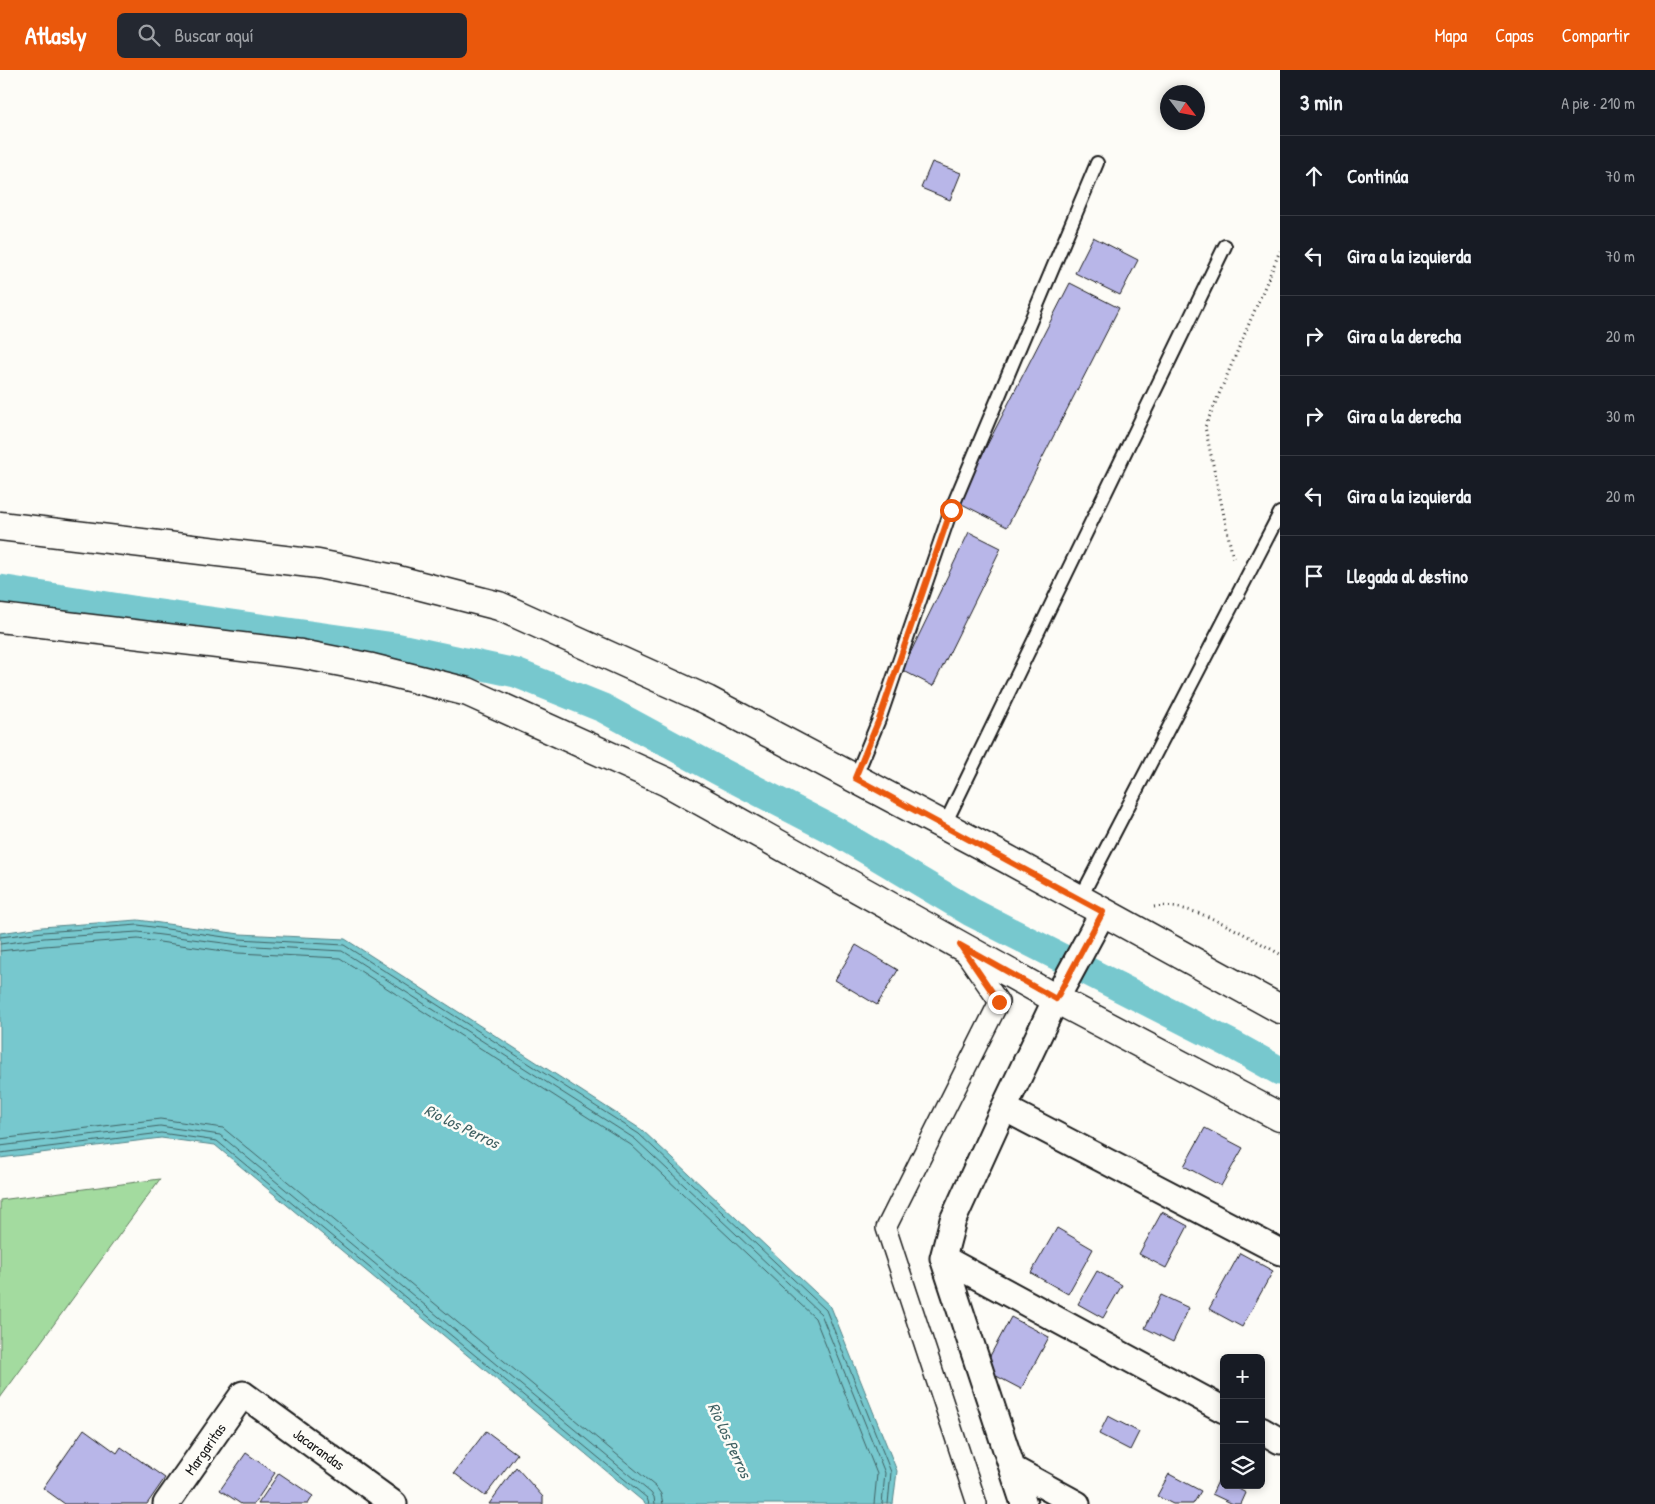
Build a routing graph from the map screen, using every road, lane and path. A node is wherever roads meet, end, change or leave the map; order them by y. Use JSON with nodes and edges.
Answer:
{"nodes":[{"id":1,"x":1097,"y":163,"type":"dead end"},
{"id":2,"x":1225,"y":246,"type":"dead end"},
{"id":3,"x":1280,"y":251,"type":"edge"},
{"id":4,"x":1280,"y":513,"type":"edge"},
{"id":5,"x":0,"y":526,"type":"edge"},
{"id":6,"x":1241,"y":590,"type":"junction"},
{"id":7,"x":0,"y":618,"type":"edge"},
{"id":8,"x":855,"y":778,"type":"junction"},
{"id":9,"x":944,"y":826,"type":"junction"},
{"id":10,"x":1097,"y":914,"type":"junction"},
{"id":11,"x":960,"y":945,"type":"junction"},
{"id":12,"x":1280,"y":954,"type":"edge"},
{"id":13,"x":1060,"y":991,"type":"junction"},
{"id":14,"x":1280,"y":1009,"type":"edge"},
{"id":15,"x":1004,"y":1108,"type":"junction"},
{"id":16,"x":1280,"y":1117,"type":"edge"},
{"id":17,"x":1280,"y":1252,"type":"edge"},
{"id":18,"x":943,"y":1258,"type":"junction"},
{"id":19,"x":243,"y":1394,"type":"joint"},
{"id":20,"x":1220,"y":1408,"type":"edge"},
{"id":21,"x":1265,"y":1432,"type":"edge"},
{"id":22,"x":1280,"y":1441,"type":"edge"},
{"id":23,"x":1013,"y":1469,"type":"junction"},
{"id":24,"x":166,"y":1504,"type":"edge"},
{"id":25,"x":394,"y":1504,"type":"edge"},
{"id":26,"x":977,"y":1504,"type":"edge"},
{"id":27,"x":1024,"y":1504,"type":"edge"},
{"id":28,"x":1076,"y":1504,"type":"edge"}],
"edges":[{"from":1,"to":8,"type":"lane"},
{"from":2,"to":9,"type":"lane"},
{"from":3,"to":6,"type":"path"},
{"from":4,"to":6,"type":"lane"},
{"from":5,"to":8,"type":"street"},
{"from":6,"to":10,"type":"lane"},
{"from":7,"to":11,"type":"street"},
{"from":8,"to":9,"type":"street"},
{"from":9,"to":10,"type":"street"},
{"from":10,"to":12,"type":"path"},
{"from":10,"to":13,"type":"street"},
{"from":10,"to":14,"type":"street"},
{"from":11,"to":13,"type":"street"},
{"from":11,"to":26,"type":"street"},
{"from":13,"to":15,"type":"street"},
{"from":13,"to":16,"type":"street"},
{"from":15,"to":17,"type":"street"},
{"from":15,"to":18,"type":"street"},
{"from":18,"to":20,"type":"street"},
{"from":18,"to":23,"type":"street"},
{"from":19,"to":24,"type":"street","name":"Margaritas"},
{"from":19,"to":25,"type":"street","name":"Jacarandas"},
{"from":21,"to":22,"type":"street"},
{"from":23,"to":27,"type":"street"},
{"from":23,"to":28,"type":"street"}]}
